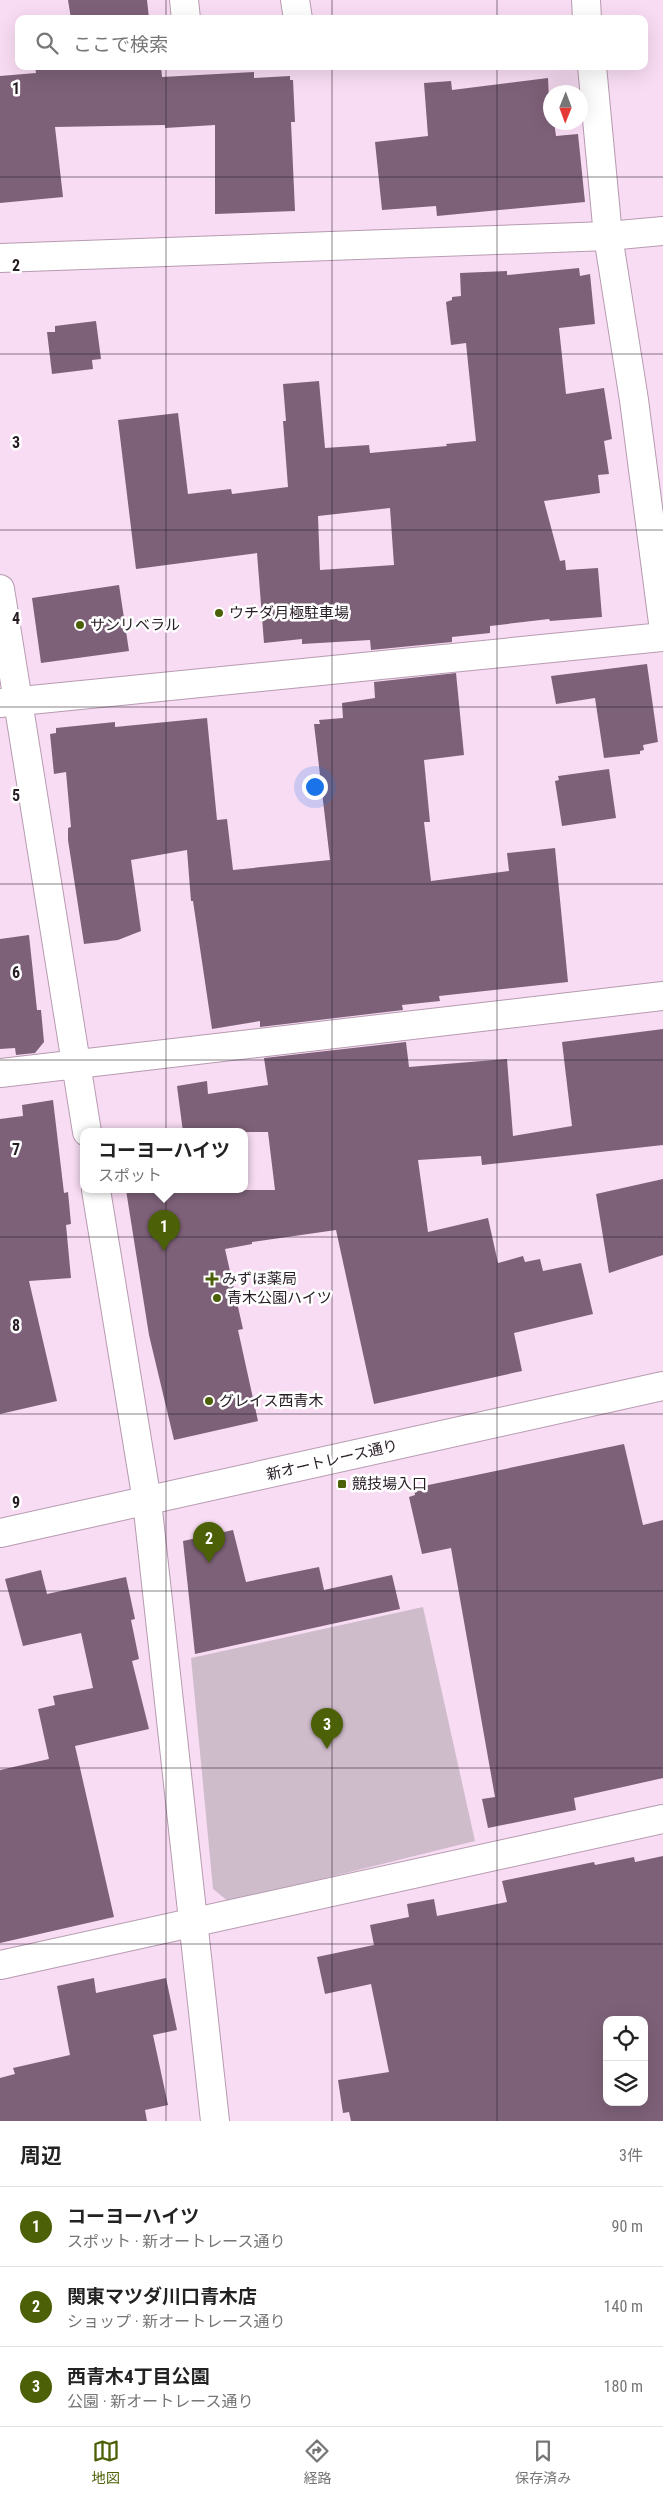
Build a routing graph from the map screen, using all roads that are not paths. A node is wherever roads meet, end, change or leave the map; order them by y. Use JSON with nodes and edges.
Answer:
{"nodes":[{"id":1,"x":184,"y":0,"type":"edge"},
{"id":2,"x":295,"y":0,"type":"edge"},
{"id":3,"x":586,"y":0,"type":"edge"},
{"id":4,"x":186,"y":15,"type":"edge"},
{"id":5,"x":297,"y":15,"type":"edge"},
{"id":6,"x":587,"y":15,"type":"edge"},
{"id":7,"x":592,"y":70,"type":"edge"},
{"id":8,"x":663,"y":231,"type":"edge"},
{"id":9,"x":608,"y":236,"type":"junction"},
{"id":10,"x":0,"y":258,"type":"edge"},
{"id":11,"x":0,"y":589,"type":"edge"},
{"id":12,"x":663,"y":622,"type":"edge"},
{"id":13,"x":663,"y":637,"type":"edge"},
{"id":14,"x":10,"y":702,"type":"edge"},
{"id":15,"x":663,"y":996,"type":"edge"},
{"id":16,"x":76,"y":1064,"type":"junction"},
{"id":17,"x":0,"y":1073,"type":"edge"},
{"id":18,"x":86,"y":1128,"type":"edge"},
{"id":19,"x":96,"y":1193,"type":"edge"},
{"id":20,"x":663,"y":1386,"type":"edge"},
{"id":21,"x":147,"y":1501,"type":"junction"},
{"id":22,"x":0,"y":1534,"type":"edge"},
{"id":23,"x":663,"y":1818,"type":"edge"},
{"id":24,"x":193,"y":1923,"type":"junction"},
{"id":25,"x":0,"y":1965,"type":"edge"},
{"id":26,"x":215,"y":2121,"type":"edge"}],
"edges":[{"from":1,"to":4,"type":"street"},
{"from":2,"to":5,"type":"street"},
{"from":3,"to":6,"type":"street"},
{"from":7,"to":9,"type":"street"},
{"from":8,"to":9,"type":"street"},
{"from":9,"to":10,"type":"street"},
{"from":9,"to":12,"type":"street"},
{"from":11,"to":14,"type":"street"},
{"from":13,"to":14,"type":"street"},
{"from":14,"to":16,"type":"street"},
{"from":15,"to":16,"type":"street"},
{"from":16,"to":17,"type":"street"},
{"from":16,"to":18,"type":"street"},
{"from":19,"to":21,"type":"street"},
{"from":20,"to":21,"type":"street","name":"新オートレース通り"},
{"from":21,"to":22,"type":"street","name":"新オートレース通り"},
{"from":21,"to":24,"type":"street"},
{"from":23,"to":24,"type":"street"},
{"from":24,"to":25,"type":"street"},
{"from":24,"to":26,"type":"street"}]}
